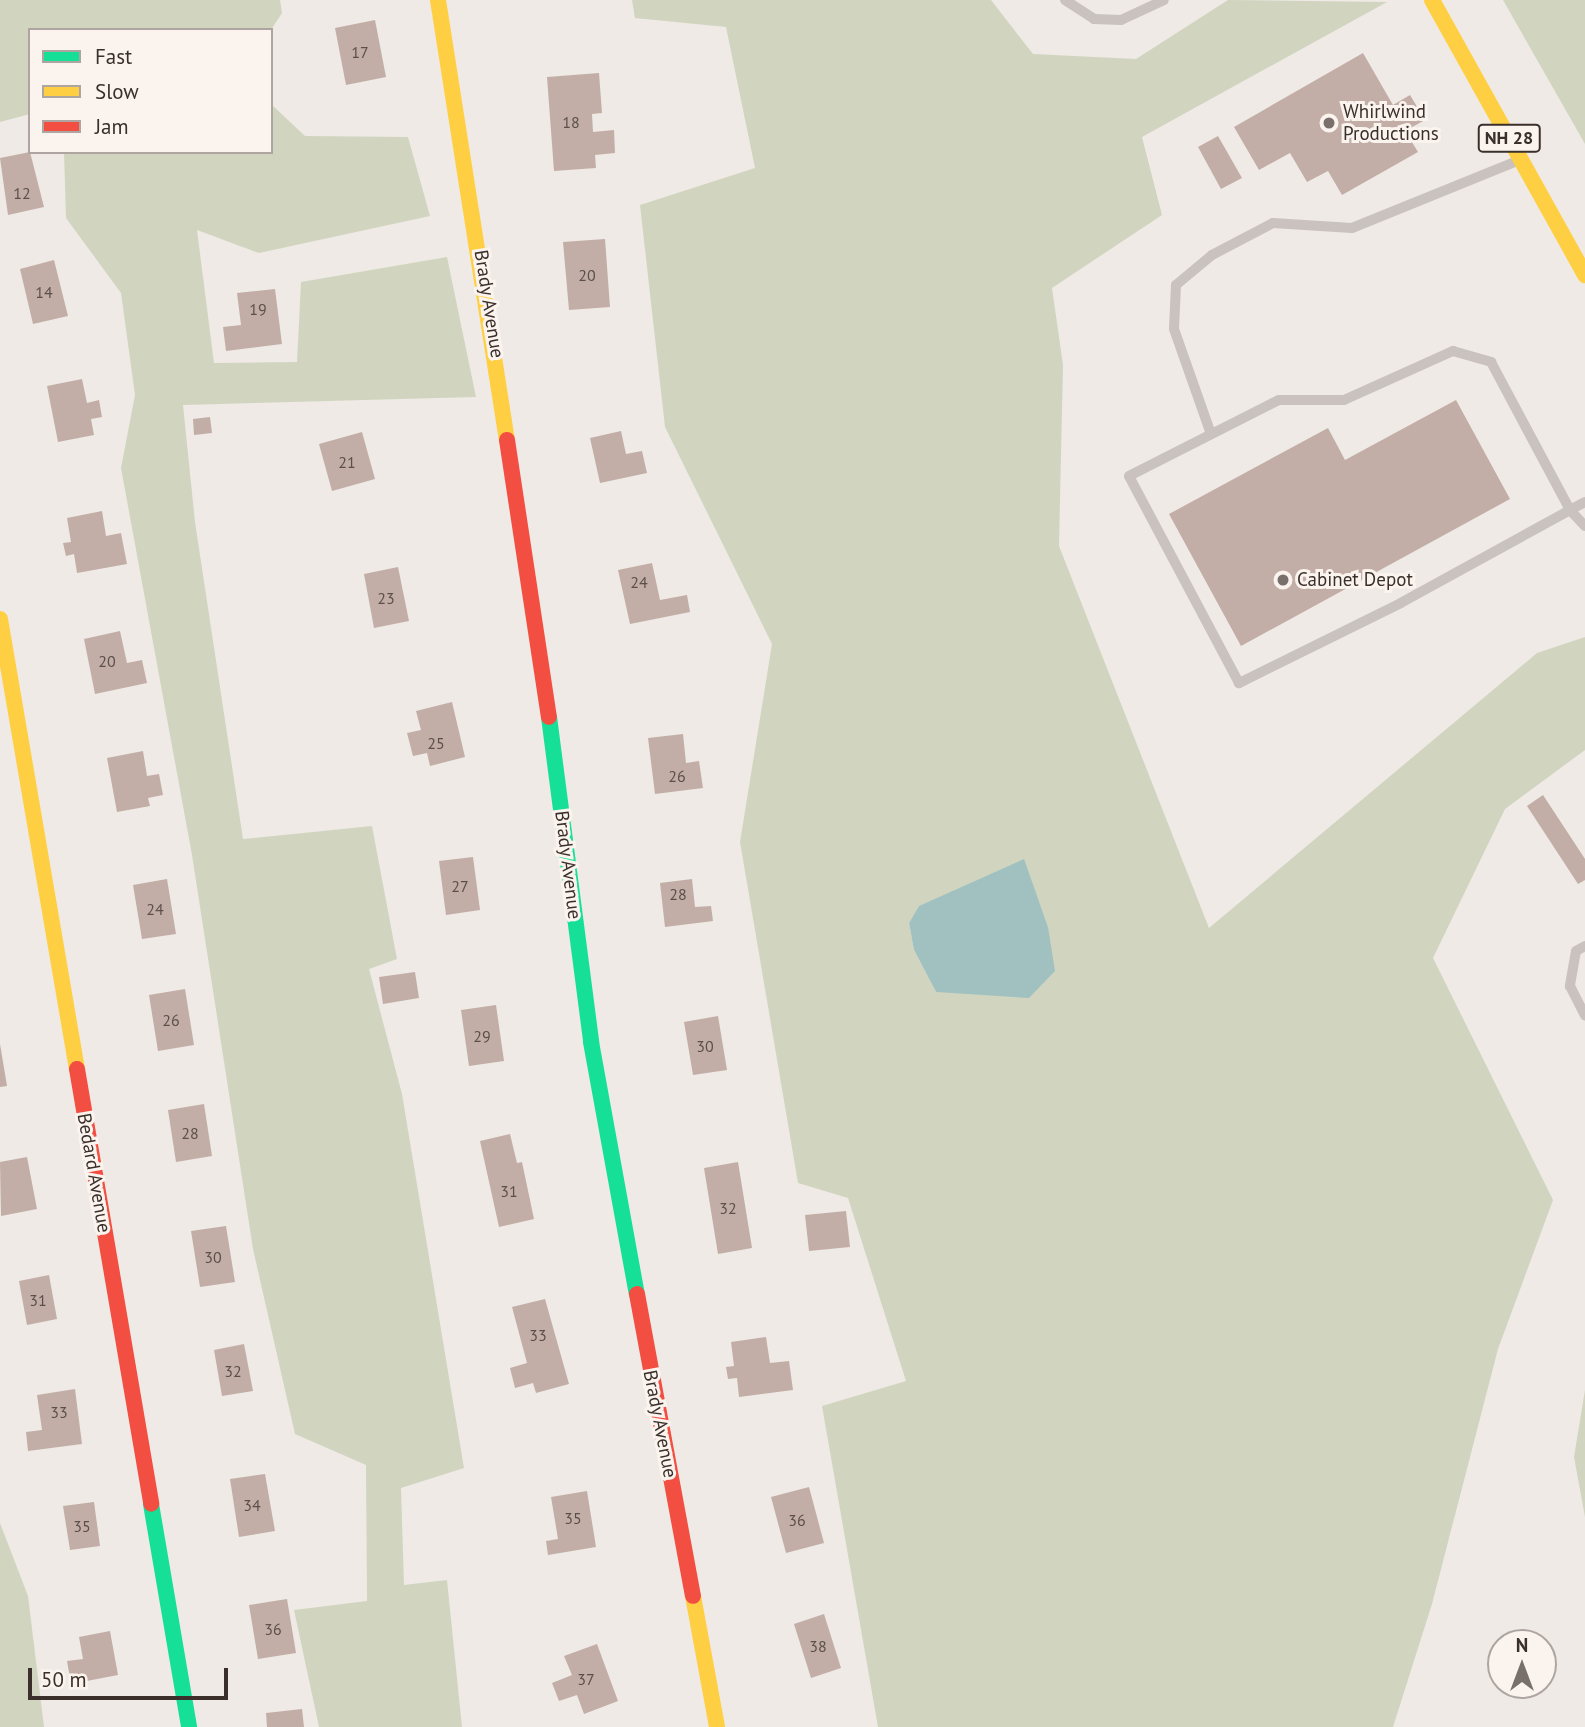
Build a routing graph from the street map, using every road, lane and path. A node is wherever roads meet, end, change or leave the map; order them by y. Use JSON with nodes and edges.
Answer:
{"nodes":[{"id":1,"x":438,"y":0,"type":"edge"},
{"id":2,"x":1065,"y":0,"type":"edge"},
{"id":3,"x":1164,"y":0,"type":"edge"},
{"id":4,"x":1432,"y":0,"type":"edge"},
{"id":5,"x":1521,"y":159,"type":"junction"},
{"id":6,"x":1585,"y":275,"type":"edge"},
{"id":7,"x":1211,"y":434,"type":"junction"},
{"id":8,"x":1585,"y":502,"type":"edge"},
{"id":9,"x":1570,"y":510,"type":"junction"},
{"id":10,"x":1585,"y":526,"type":"edge"},
{"id":11,"x":0,"y":619,"type":"edge"},
{"id":12,"x":1585,"y":946,"type":"edge"},
{"id":13,"x":1585,"y":1015,"type":"edge"},
{"id":14,"x":189,"y":1727,"type":"edge"},
{"id":15,"x":717,"y":1727,"type":"edge"}],
"edges":[{"from":1,"to":15,"type":"street","name":"Brady Avenue"},
{"from":2,"to":3,"type":"lane"},
{"from":4,"to":5,"type":"street","number":"NH 28"},
{"from":5,"to":6,"type":"street","number":"NH 28"},
{"from":5,"to":7,"type":"lane"},
{"from":7,"to":9,"type":"lane"},
{"from":7,"to":9,"type":"lane"},
{"from":8,"to":9,"type":"lane"},
{"from":9,"to":10,"type":"lane"},
{"from":11,"to":14,"type":"street","name":"Bedard Avenue"},
{"from":12,"to":13,"type":"lane"}]}
